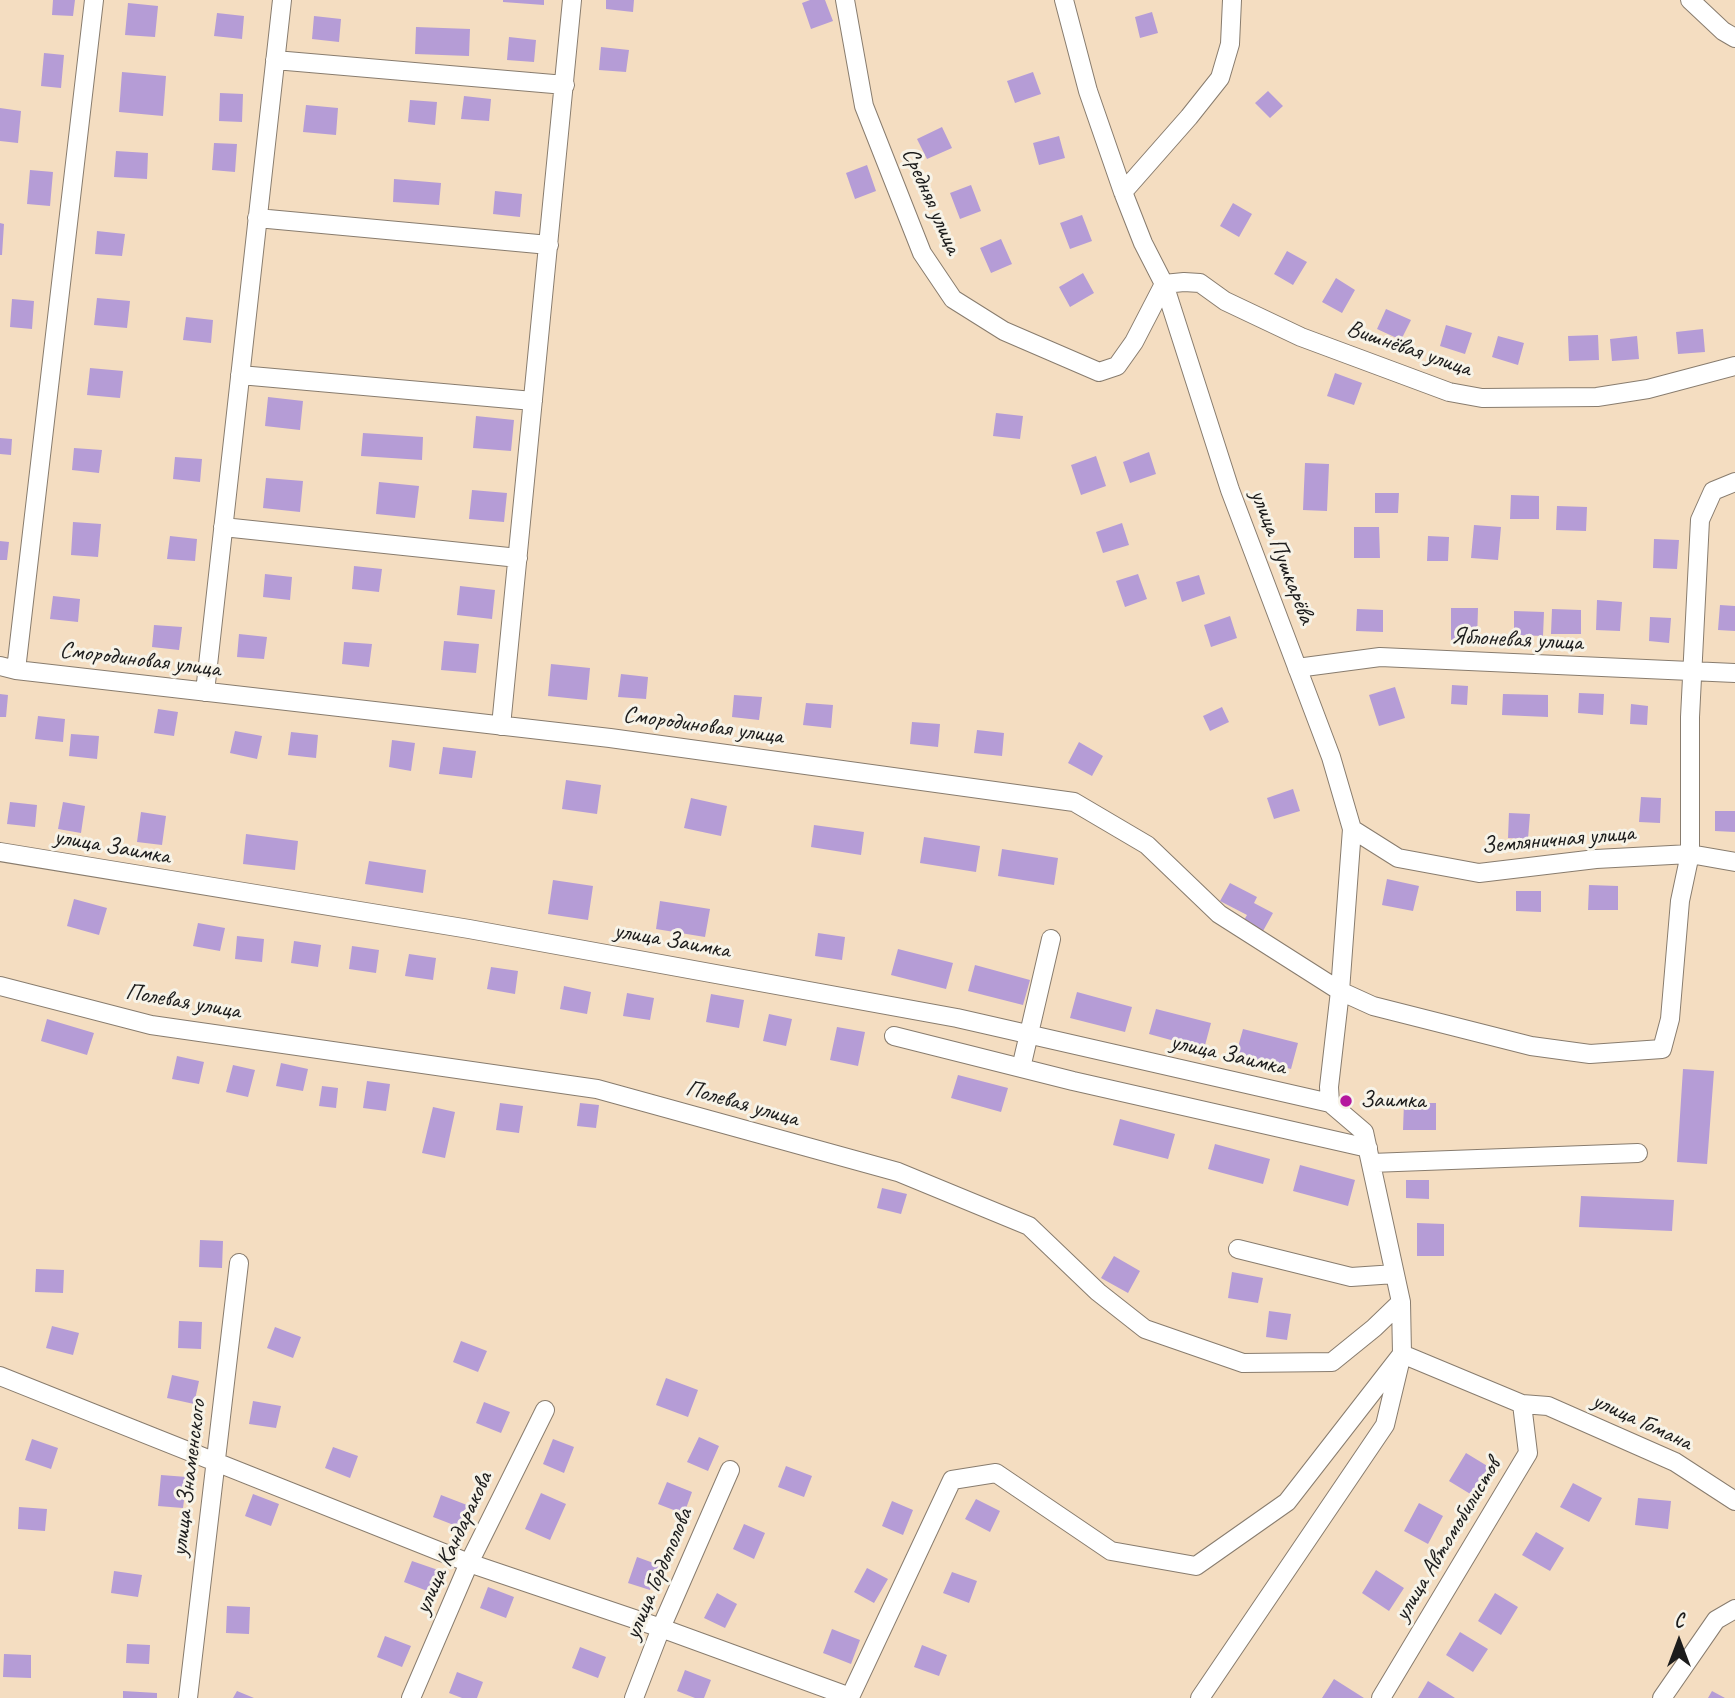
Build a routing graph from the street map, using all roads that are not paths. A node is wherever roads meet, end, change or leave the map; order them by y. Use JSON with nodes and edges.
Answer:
{"nodes":[{"id":1,"x":94,"y":0,"type":"edge"},
{"id":2,"x":282,"y":0,"type":"edge"},
{"id":3,"x":572,"y":0,"type":"edge"},
{"id":4,"x":845,"y":0,"type":"edge"},
{"id":5,"x":1064,"y":0,"type":"edge"},
{"id":6,"x":1232,"y":0,"type":"edge"},
{"id":7,"x":1689,"y":0,"type":"edge"},
{"id":8,"x":1735,"y":38,"type":"edge"},
{"id":9,"x":275,"y":60,"type":"junction"},
{"id":10,"x":565,"y":85,"type":"junction"},
{"id":11,"x":1123,"y":192,"type":"junction"},
{"id":12,"x":257,"y":218,"type":"junction"},
{"id":13,"x":549,"y":245,"type":"junction"},
{"id":14,"x":1164,"y":284,"type":"junction"},
{"id":15,"x":1735,"y":366,"type":"edge"},
{"id":16,"x":240,"y":375,"type":"junction"},
{"id":17,"x":533,"y":401,"type":"junction"},
{"id":18,"x":1735,"y":482,"type":"edge"},
{"id":19,"x":223,"y":527,"type":"junction"},
{"id":20,"x":517,"y":558,"type":"junction"},
{"id":21,"x":8,"y":668,"type":"edge"},
{"id":22,"x":1297,"y":668,"type":"junction"},
{"id":23,"x":1693,"y":673,"type":"junction"},
{"id":24,"x":1735,"y":673,"type":"edge"},
{"id":25,"x":205,"y":692,"type":"junction"},
{"id":26,"x":500,"y":726,"type":"junction"},
{"id":27,"x":1352,"y":829,"type":"junction"},
{"id":28,"x":0,"y":852,"type":"edge"},
{"id":29,"x":1689,"y":854,"type":"junction"},
{"id":30,"x":1735,"y":862,"type":"edge"},
{"id":31,"x":1051,"y":939,"type":"dead end"},
{"id":32,"x":0,"y":986,"type":"edge"},
{"id":33,"x":1340,"y":991,"type":"junction"},
{"id":34,"x":1030,"y":1035,"type":"junction"},
{"id":35,"x":894,"y":1036,"type":"dead end"},
{"id":36,"x":1021,"y":1068,"type":"junction"},
{"id":37,"x":1330,"y":1103,"type":"junction"},
{"id":38,"x":1367,"y":1148,"type":"junction"},
{"id":39,"x":1638,"y":1153,"type":"dead end"},
{"id":40,"x":1238,"y":1249,"type":"dead end"},
{"id":41,"x":239,"y":1263,"type":"dead end"},
{"id":42,"x":1395,"y":1274,"type":"junction"},
{"id":43,"x":1401,"y":1302,"type":"junction"},
{"id":44,"x":1402,"y":1354,"type":"junction"},
{"id":45,"x":0,"y":1377,"type":"edge"},
{"id":46,"x":1522,"y":1404,"type":"junction"},
{"id":47,"x":544,"y":1410,"type":"dead end"},
{"id":48,"x":215,"y":1462,"type":"junction"},
{"id":49,"x":730,"y":1470,"type":"dead end"},
{"id":50,"x":1735,"y":1501,"type":"edge"},
{"id":51,"x":469,"y":1563,"type":"junction"},
{"id":52,"x":1735,"y":1609,"type":"edge"},
{"id":53,"x":661,"y":1628,"type":"junction"},
{"id":54,"x":188,"y":1698,"type":"edge"},
{"id":55,"x":411,"y":1698,"type":"edge"},
{"id":56,"x":634,"y":1698,"type":"edge"},
{"id":57,"x":850,"y":1698,"type":"edge"},
{"id":58,"x":1200,"y":1698,"type":"edge"},
{"id":59,"x":1381,"y":1698,"type":"edge"},
{"id":60,"x":1662,"y":1698,"type":"edge"}],
"edges":[{"from":1,"to":21,"type":"street"},
{"from":2,"to":9,"type":"street"},
{"from":3,"to":10,"type":"street"},
{"from":4,"to":14,"type":"street","name":"Средняя улица"},
{"from":5,"to":11,"type":"street","name":"улица Пушкарёва"},
{"from":6,"to":11,"type":"street"},
{"from":7,"to":8,"type":"street"},
{"from":9,"to":10,"type":"street"},
{"from":9,"to":12,"type":"street"},
{"from":10,"to":13,"type":"street"},
{"from":11,"to":14,"type":"street","name":"улица Пушкарёва"},
{"from":12,"to":13,"type":"street"},
{"from":12,"to":16,"type":"street"},
{"from":13,"to":17,"type":"street"},
{"from":14,"to":15,"type":"street","name":"Вишнёвая улица"},
{"from":14,"to":22,"type":"street","name":"улица Пушкарёва"},
{"from":16,"to":17,"type":"street"},
{"from":16,"to":19,"type":"street"},
{"from":17,"to":20,"type":"street"},
{"from":18,"to":23,"type":"street"},
{"from":19,"to":20,"type":"street"},
{"from":19,"to":25,"type":"street"},
{"from":20,"to":26,"type":"street"},
{"from":21,"to":25,"type":"street","name":"Смородиновая улица"},
{"from":22,"to":23,"type":"street","name":"Яблоневая улица"},
{"from":22,"to":27,"type":"street","name":"улица Пушкарёва"},
{"from":23,"to":24,"type":"street","name":"Яблоневая улица"},
{"from":23,"to":29,"type":"street"},
{"from":25,"to":26,"type":"street","name":"Смородиновая улица"},
{"from":26,"to":33,"type":"street","name":"Смородиновая улица"},
{"from":27,"to":29,"type":"street","name":"Земляничная улица"},
{"from":27,"to":33,"type":"street","name":"улица Пушкарёва"},
{"from":28,"to":34,"type":"street","name":"улица Заимка"},
{"from":29,"to":30,"type":"street","name":"Земляничная улица"},
{"from":29,"to":33,"type":"street","name":"Смородиновая улица"},
{"from":31,"to":34,"type":"street"},
{"from":32,"to":43,"type":"street","name":"Полевая улица"},
{"from":33,"to":37,"type":"street","name":"улица Пушкарёва"},
{"from":34,"to":36,"type":"street"},
{"from":34,"to":37,"type":"street","name":"улица Заимка"},
{"from":35,"to":36,"type":"street"},
{"from":36,"to":38,"type":"street"},
{"from":37,"to":38,"type":"street"},
{"from":38,"to":39,"type":"street"},
{"from":38,"to":42,"type":"street"},
{"from":40,"to":42,"type":"street"},
{"from":41,"to":48,"type":"street","name":"улица Знаменского"},
{"from":42,"to":43,"type":"street"},
{"from":43,"to":44,"type":"street"},
{"from":44,"to":46,"type":"street"},
{"from":44,"to":57,"type":"street"},
{"from":44,"to":58,"type":"street"},
{"from":45,"to":48,"type":"street"},
{"from":46,"to":50,"type":"street","name":"улица Гомана"},
{"from":46,"to":59,"type":"street","name":"улица Автомобилистов"},
{"from":47,"to":51,"type":"street","name":"улица Кандаракова"},
{"from":48,"to":51,"type":"street"},
{"from":48,"to":54,"type":"street","name":"улица Знаменского"},
{"from":49,"to":53,"type":"street","name":"улица Гордополова"},
{"from":51,"to":53,"type":"street"},
{"from":51,"to":55,"type":"street","name":"улица Кандаракова"},
{"from":52,"to":60,"type":"street"},
{"from":53,"to":56,"type":"street","name":"улица Гордополова"},
{"from":53,"to":57,"type":"street"}]}
